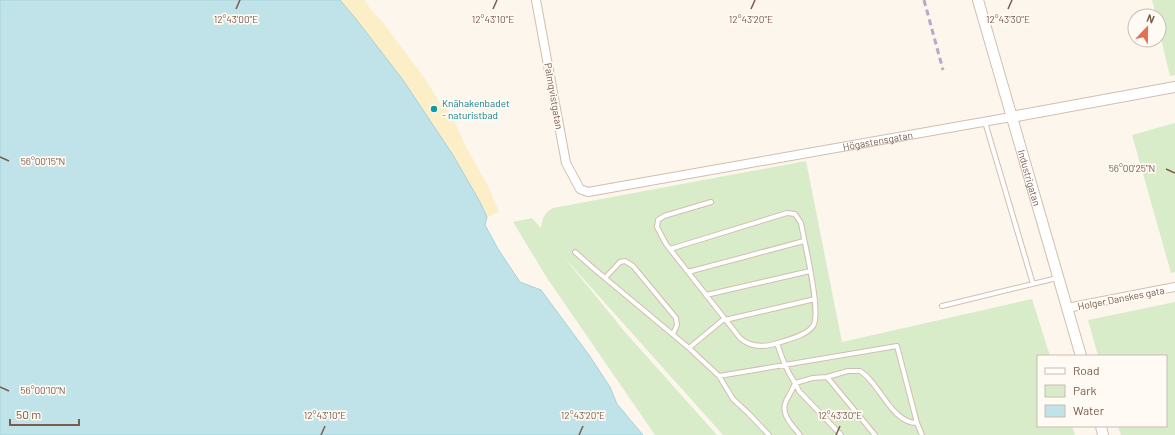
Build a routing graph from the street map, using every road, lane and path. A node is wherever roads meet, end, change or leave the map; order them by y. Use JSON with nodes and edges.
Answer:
{"nodes":[{"id":1,"x":536,"y":0,"type":"edge"},
{"id":2,"x":978,"y":0,"type":"edge"},
{"id":3,"x":1175,"y":88,"type":"edge"},
{"id":4,"x":1011,"y":117,"type":"junction"},
{"id":5,"x":985,"y":122,"type":"junction"},
{"id":6,"x":580,"y":189,"type":"joint"},
{"id":7,"x":711,"y":202,"type":"dead end"},
{"id":8,"x":804,"y":241,"type":"junction"},
{"id":9,"x":670,"y":249,"type":"junction"},
{"id":10,"x":575,"y":252,"type":"dead end"},
{"id":11,"x":810,"y":270,"type":"junction"},
{"id":12,"x":688,"y":272,"type":"junction"},
{"id":13,"x":605,"y":278,"type":"junction"},
{"id":14,"x":1058,"y":278,"type":"junction"},
{"id":15,"x":1033,"y":284,"type":"junction"},
{"id":16,"x":1175,"y":287,"type":"edge"},
{"id":17,"x":706,"y":295,"type":"junction"},
{"id":18,"x":815,"y":299,"type":"junction"},
{"id":19,"x":942,"y":306,"type":"dead end"},
{"id":20,"x":1066,"y":308,"type":"junction"},
{"id":21,"x":725,"y":320,"type":"junction"},
{"id":22,"x":673,"y":334,"type":"junction"},
{"id":23,"x":778,"y":343,"type":"junction"},
{"id":24,"x":689,"y":348,"type":"junction"},
{"id":25,"x":1081,"y":355,"type":"edge"},
{"id":26,"x":784,"y":364,"type":"junction"},
{"id":27,"x":719,"y":376,"type":"junction"},
{"id":28,"x":827,"y":377,"type":"junction"},
{"id":29,"x":795,"y":383,"type":"junction"},
{"id":30,"x":917,"y":423,"type":"junction"},
{"id":31,"x":768,"y":435,"type":"edge"},
{"id":32,"x":800,"y":435,"type":"edge"},
{"id":33,"x":841,"y":435,"type":"edge"},
{"id":34,"x":875,"y":435,"type":"edge"},
{"id":35,"x":922,"y":435,"type":"edge"}],
"edges":[{"from":1,"to":6,"type":"street","name":"Palmqvistgatan"},
{"from":2,"to":4,"type":"street","name":"Industrigatan"},
{"from":3,"to":4,"type":"street","name":"Högastensgatan"},
{"from":4,"to":5,"type":"street","name":"Högastensgatan"},
{"from":4,"to":14,"type":"street","name":"Industrigatan"},
{"from":5,"to":6,"type":"street","name":"Högastensgatan"},
{"from":5,"to":15,"type":"lane"},
{"from":7,"to":9,"type":"lane"},
{"from":8,"to":9,"type":"lane"},
{"from":8,"to":11,"type":"lane"},
{"from":8,"to":12,"type":"lane"},
{"from":9,"to":12,"type":"lane"},
{"from":10,"to":13,"type":"lane"},
{"from":11,"to":17,"type":"lane"},
{"from":11,"to":18,"type":"lane"},
{"from":12,"to":17,"type":"lane"},
{"from":13,"to":22,"type":"lane"},
{"from":13,"to":22,"type":"lane"},
{"from":14,"to":15,"type":"lane"},
{"from":14,"to":20,"type":"street","name":"Industrigatan"},
{"from":15,"to":19,"type":"lane"},
{"from":16,"to":20,"type":"street","name":"Holger Danskes gata"},
{"from":17,"to":21,"type":"lane"},
{"from":18,"to":21,"type":"lane"},
{"from":18,"to":23,"type":"lane"},
{"from":20,"to":25,"type":"street","name":"Industrigatan"},
{"from":21,"to":23,"type":"lane"},
{"from":21,"to":24,"type":"lane"},
{"from":22,"to":24,"type":"lane"},
{"from":23,"to":26,"type":"lane"},
{"from":24,"to":27,"type":"lane"},
{"from":26,"to":27,"type":"lane"},
{"from":26,"to":29,"type":"lane"},
{"from":26,"to":30,"type":"lane"},
{"from":27,"to":31,"type":"lane"},
{"from":28,"to":29,"type":"lane"},
{"from":28,"to":30,"type":"lane"},
{"from":28,"to":34,"type":"lane"},
{"from":29,"to":32,"type":"lane"},
{"from":29,"to":33,"type":"lane"},
{"from":30,"to":35,"type":"lane"}]}
